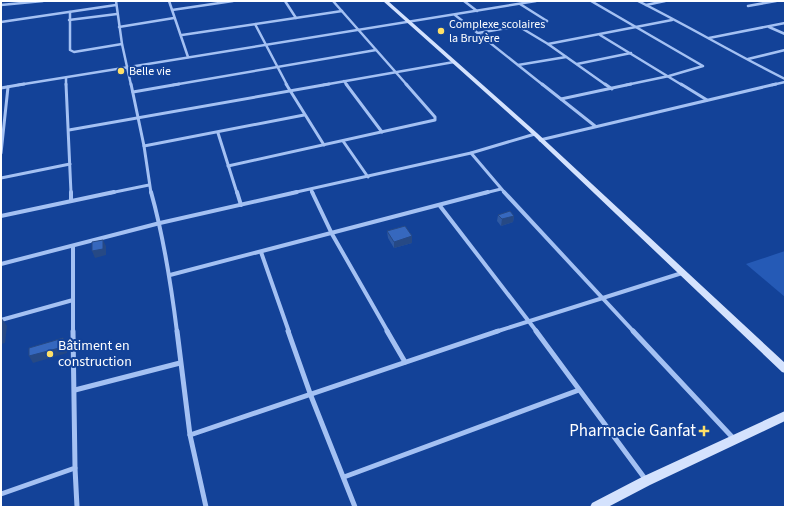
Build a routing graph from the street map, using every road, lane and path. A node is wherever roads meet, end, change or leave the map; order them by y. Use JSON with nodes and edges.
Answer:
{"nodes":[{"id":1,"x":43,"y":1,"type":"edge"},
{"id":2,"x":168,"y":1,"type":"edge"},
{"id":3,"x":233,"y":1,"type":"edge"},
{"id":4,"x":285,"y":1,"type":"edge"},
{"id":5,"x":333,"y":1,"type":"edge"},
{"id":6,"x":385,"y":1,"type":"edge"},
{"id":7,"x":464,"y":1,"type":"edge"},
{"id":8,"x":536,"y":1,"type":"edge"},
{"id":9,"x":591,"y":1,"type":"edge"},
{"id":10,"x":638,"y":1,"type":"edge"},
{"id":11,"x":665,"y":1,"type":"edge"},
{"id":12,"x":776,"y":1,"type":"edge"},
{"id":13,"x":116,"y":3,"type":"edge"},
{"id":14,"x":520,"y":4,"type":"junction"},
{"id":15,"x":1,"y":5,"type":"edge"},
{"id":16,"x":646,"y":5,"type":"junction"},
{"id":17,"x":748,"y":6,"type":"dead end"},
{"id":18,"x":172,"y":10,"type":"junction"},
{"id":19,"x":342,"y":11,"type":"junction"},
{"id":20,"x":477,"y":11,"type":"junction"},
{"id":21,"x":70,"y":12,"type":"junction"},
{"id":22,"x":117,"y":14,"type":"junction"},
{"id":23,"x":455,"y":15,"type":"junction"},
{"id":24,"x":174,"y":18,"type":"junction"},
{"id":25,"x":296,"y":18,"type":"junction"},
{"id":26,"x":69,"y":20,"type":"junction"},
{"id":27,"x":672,"y":20,"type":"junction"},
{"id":28,"x":1,"y":22,"type":"edge"},
{"id":29,"x":409,"y":22,"type":"junction"},
{"id":30,"x":785,"y":23,"type":"edge"},
{"id":31,"x":255,"y":24,"type":"junction"},
{"id":32,"x":518,"y":26,"type":"junction"},
{"id":33,"x":768,"y":26,"type":"junction"},
{"id":34,"x":118,"y":27,"type":"junction"},
{"id":35,"x":636,"y":28,"type":"junction"},
{"id":36,"x":358,"y":30,"type":"junction"},
{"id":37,"x":478,"y":33,"type":"junction"},
{"id":38,"x":785,"y":34,"type":"edge"},
{"id":39,"x":182,"y":35,"type":"junction"},
{"id":40,"x":600,"y":35,"type":"junction"},
{"id":41,"x":708,"y":38,"type":"junction"},
{"id":42,"x":122,"y":44,"type":"junction"},
{"id":43,"x":264,"y":44,"type":"junction"},
{"id":44,"x":548,"y":44,"type":"junction"},
{"id":45,"x":376,"y":50,"type":"junction"},
{"id":46,"x":785,"y":50,"type":"edge"},
{"id":47,"x":631,"y":53,"type":"junction"},
{"id":48,"x":566,"y":56,"type":"junction"},
{"id":49,"x":188,"y":57,"type":"junction"},
{"id":50,"x":748,"y":59,"type":"junction"},
{"id":51,"x":454,"y":62,"type":"junction"},
{"id":52,"x":577,"y":64,"type":"junction"},
{"id":53,"x":518,"y":65,"type":"junction"},
{"id":54,"x":128,"y":67,"type":"junction"},
{"id":55,"x":277,"y":68,"type":"junction"},
{"id":56,"x":394,"y":71,"type":"junction"},
{"id":57,"x":669,"y":76,"type":"junction"},
{"id":58,"x":66,"y":78,"type":"junction"},
{"id":59,"x":785,"y":80,"type":"edge"},
{"id":60,"x":344,"y":81,"type":"junction"},
{"id":61,"x":8,"y":87,"type":"junction"},
{"id":62,"x":1,"y":88,"type":"edge"},
{"id":63,"x":612,"y":89,"type":"junction"},
{"id":64,"x":291,"y":91,"type":"junction"},
{"id":65,"x":133,"y":92,"type":"junction"},
{"id":66,"x":561,"y":99,"type":"junction"},
{"id":67,"x":707,"y":100,"type":"junction"},
{"id":68,"x":6,"y":113,"type":"junction"},
{"id":69,"x":1,"y":114,"type":"edge"},
{"id":70,"x":304,"y":115,"type":"junction"},
{"id":71,"x":137,"y":118,"type":"junction"},
{"id":72,"x":595,"y":126,"type":"junction"},
{"id":73,"x":69,"y":130,"type":"junction"},
{"id":74,"x":382,"y":132,"type":"junction"},
{"id":75,"x":218,"y":133,"type":"junction"},
{"id":76,"x":534,"y":134,"type":"junction"},
{"id":77,"x":540,"y":140,"type":"junction"},
{"id":78,"x":343,"y":141,"type":"junction"},
{"id":79,"x":2,"y":145,"type":"edge"},
{"id":80,"x":324,"y":145,"type":"junction"},
{"id":81,"x":144,"y":146,"type":"junction"},
{"id":82,"x":1,"y":153,"type":"edge"},
{"id":83,"x":471,"y":153,"type":"junction"},
{"id":84,"x":70,"y":164,"type":"junction"},
{"id":85,"x":228,"y":166,"type":"junction"},
{"id":86,"x":368,"y":177,"type":"junction"},
{"id":87,"x":1,"y":178,"type":"edge"},
{"id":88,"x":149,"y":184,"type":"junction"},
{"id":89,"x":502,"y":189,"type":"junction"},
{"id":90,"x":311,"y":190,"type":"junction"},
{"id":91,"x":71,"y":200,"type":"junction"},
{"id":92,"x":240,"y":205,"type":"junction"},
{"id":93,"x":440,"y":206,"type":"junction"},
{"id":94,"x":1,"y":216,"type":"edge"},
{"id":95,"x":160,"y":223,"type":"junction"},
{"id":96,"x":332,"y":234,"type":"junction"},
{"id":97,"x":73,"y":247,"type":"junction"},
{"id":98,"x":261,"y":252,"type":"junction"},
{"id":99,"x":1,"y":264,"type":"edge"},
{"id":100,"x":683,"y":272,"type":"junction"},
{"id":101,"x":170,"y":275,"type":"junction"},
{"id":102,"x":601,"y":296,"type":"junction"},
{"id":103,"x":73,"y":300,"type":"junction"},
{"id":104,"x":1,"y":320,"type":"edge"},
{"id":105,"x":529,"y":321,"type":"junction"},
{"id":106,"x":405,"y":362,"type":"junction"},
{"id":107,"x":180,"y":363,"type":"junction"},
{"id":108,"x":785,"y":369,"type":"edge"},
{"id":109,"x":75,"y":390,"type":"junction"},
{"id":110,"x":579,"y":390,"type":"junction"},
{"id":111,"x":311,"y":396,"type":"junction"},
{"id":112,"x":785,"y":416,"type":"edge"},
{"id":113,"x":190,"y":435,"type":"junction"},
{"id":114,"x":734,"y":439,"type":"junction"},
{"id":115,"x":75,"y":468,"type":"junction"},
{"id":116,"x":344,"y":477,"type":"junction"},
{"id":117,"x":646,"y":481,"type":"junction"},
{"id":118,"x":1,"y":494,"type":"edge"},
{"id":119,"x":76,"y":507,"type":"edge"},
{"id":120,"x":206,"y":507,"type":"edge"},
{"id":121,"x":355,"y":507,"type":"edge"},
{"id":122,"x":596,"y":507,"type":"edge"}],
"edges":[{"from":1,"to":15,"type":"street"},
{"from":2,"to":18,"type":"street"},
{"from":3,"to":18,"type":"street"},
{"from":4,"to":25,"type":"street"},
{"from":5,"to":19,"type":"street"},
{"from":6,"to":29,"type":"street"},
{"from":7,"to":20,"type":"street"},
{"from":8,"to":14,"type":"street"},
{"from":9,"to":35,"type":"street"},
{"from":10,"to":16,"type":"street"},
{"from":11,"to":16,"type":"street"},
{"from":12,"to":17,"type":"street"},
{"from":13,"to":21,"type":"street"},
{"from":13,"to":22,"type":"street"},
{"from":14,"to":20,"type":"street"},
{"from":14,"to":32,"type":"street"},
{"from":16,"to":27,"type":"street"},
{"from":18,"to":24,"type":"street"},
{"from":19,"to":25,"type":"street"},
{"from":19,"to":36,"type":"street"},
{"from":20,"to":23,"type":"street"},
{"from":21,"to":26,"type":"street"},
{"from":21,"to":28,"type":"street"},
{"from":22,"to":26,"type":"street"},
{"from":22,"to":34,"type":"street"},
{"from":23,"to":29,"type":"street"},
{"from":23,"to":37,"type":"street"},
{"from":24,"to":34,"type":"street"},
{"from":24,"to":39,"type":"street"},
{"from":25,"to":31,"type":"street"},
{"from":26,"to":42,"type":"street"},
{"from":27,"to":35,"type":"street"},
{"from":27,"to":41,"type":"street"},
{"from":29,"to":36,"type":"street"},
{"from":29,"to":51,"type":"street"},
{"from":30,"to":33,"type":"street"},
{"from":31,"to":39,"type":"street"},
{"from":31,"to":43,"type":"street"},
{"from":32,"to":37,"type":"street"},
{"from":32,"to":44,"type":"street"},
{"from":33,"to":38,"type":"street"},
{"from":33,"to":41,"type":"street"},
{"from":34,"to":42,"type":"street"},
{"from":35,"to":40,"type":"street"},
{"from":35,"to":57,"type":"street"},
{"from":36,"to":43,"type":"street"},
{"from":36,"to":45,"type":"street"},
{"from":37,"to":53,"type":"street"},
{"from":39,"to":49,"type":"street"},
{"from":40,"to":44,"type":"street"},
{"from":40,"to":47,"type":"street"},
{"from":41,"to":50,"type":"street"},
{"from":42,"to":54,"type":"street"},
{"from":43,"to":49,"type":"street"},
{"from":43,"to":55,"type":"street"},
{"from":44,"to":48,"type":"street"},
{"from":45,"to":55,"type":"street"},
{"from":45,"to":56,"type":"street"},
{"from":46,"to":50,"type":"street"},
{"from":47,"to":52,"type":"street"},
{"from":47,"to":57,"type":"street"},
{"from":48,"to":52,"type":"street"},
{"from":48,"to":53,"type":"street"},
{"from":49,"to":54,"type":"street"},
{"from":50,"to":59,"type":"street"},
{"from":51,"to":56,"type":"street"},
{"from":51,"to":76,"type":"street"},
{"from":52,"to":63,"type":"street"},
{"from":53,"to":66,"type":"street"},
{"from":54,"to":58,"type":"street"},
{"from":54,"to":65,"type":"street"},
{"from":55,"to":64,"type":"street"},
{"from":55,"to":65,"type":"street"},
{"from":56,"to":60,"type":"street"},
{"from":56,"to":74,"type":"street"},
{"from":57,"to":63,"type":"street"},
{"from":57,"to":67,"type":"street"},
{"from":58,"to":61,"type":"street"},
{"from":58,"to":73,"type":"street"},
{"from":59,"to":67,"type":"street"},
{"from":60,"to":64,"type":"street"},
{"from":60,"to":74,"type":"street"},
{"from":61,"to":62,"type":"street"},
{"from":61,"to":68,"type":"street"},
{"from":63,"to":66,"type":"street"},
{"from":64,"to":70,"type":"street"},
{"from":64,"to":71,"type":"street"},
{"from":65,"to":71,"type":"street"},
{"from":66,"to":72,"type":"street"},
{"from":67,"to":72,"type":"street"},
{"from":68,"to":69,"type":"street"},
{"from":68,"to":79,"type":"street"},
{"from":70,"to":75,"type":"street"},
{"from":70,"to":80,"type":"street"},
{"from":71,"to":73,"type":"street"},
{"from":71,"to":81,"type":"street"},
{"from":72,"to":77,"type":"street"},
{"from":73,"to":84,"type":"street"},
{"from":74,"to":78,"type":"street"},
{"from":75,"to":81,"type":"street"},
{"from":75,"to":85,"type":"street"},
{"from":76,"to":77,"type":"street"},
{"from":76,"to":83,"type":"street"},
{"from":77,"to":100,"type":"street"},
{"from":78,"to":80,"type":"street"},
{"from":78,"to":86,"type":"street"},
{"from":79,"to":82,"type":"street"},
{"from":80,"to":85,"type":"street"},
{"from":81,"to":88,"type":"street"},
{"from":83,"to":86,"type":"street"},
{"from":83,"to":89,"type":"street"},
{"from":84,"to":87,"type":"street"},
{"from":84,"to":91,"type":"street"},
{"from":85,"to":92,"type":"street"},
{"from":86,"to":90,"type":"street"},
{"from":88,"to":91,"type":"street"},
{"from":88,"to":95,"type":"street"},
{"from":89,"to":93,"type":"street"},
{"from":89,"to":102,"type":"street"},
{"from":90,"to":92,"type":"street"},
{"from":90,"to":96,"type":"street"},
{"from":91,"to":94,"type":"street"},
{"from":92,"to":95,"type":"street"},
{"from":93,"to":96,"type":"street"},
{"from":93,"to":105,"type":"street"},
{"from":95,"to":97,"type":"street"},
{"from":95,"to":101,"type":"street"},
{"from":96,"to":98,"type":"street"},
{"from":96,"to":106,"type":"street"},
{"from":97,"to":99,"type":"street"},
{"from":97,"to":103,"type":"street"},
{"from":98,"to":101,"type":"street"},
{"from":98,"to":111,"type":"street"},
{"from":100,"to":102,"type":"street"},
{"from":100,"to":108,"type":"street"},
{"from":101,"to":107,"type":"street"},
{"from":102,"to":105,"type":"street"},
{"from":102,"to":114,"type":"street"},
{"from":103,"to":104,"type":"street"},
{"from":103,"to":109,"type":"street"},
{"from":105,"to":106,"type":"street"},
{"from":105,"to":110,"type":"street"},
{"from":106,"to":111,"type":"street"},
{"from":107,"to":109,"type":"street"},
{"from":107,"to":113,"type":"street"},
{"from":109,"to":115,"type":"street"},
{"from":110,"to":116,"type":"street"},
{"from":110,"to":117,"type":"street"},
{"from":111,"to":113,"type":"street"},
{"from":111,"to":116,"type":"street"},
{"from":112,"to":114,"type":"street"},
{"from":113,"to":120,"type":"street"},
{"from":114,"to":117,"type":"street"},
{"from":115,"to":118,"type":"street"},
{"from":115,"to":119,"type":"street"},
{"from":116,"to":121,"type":"street"},
{"from":117,"to":122,"type":"street"}]}
